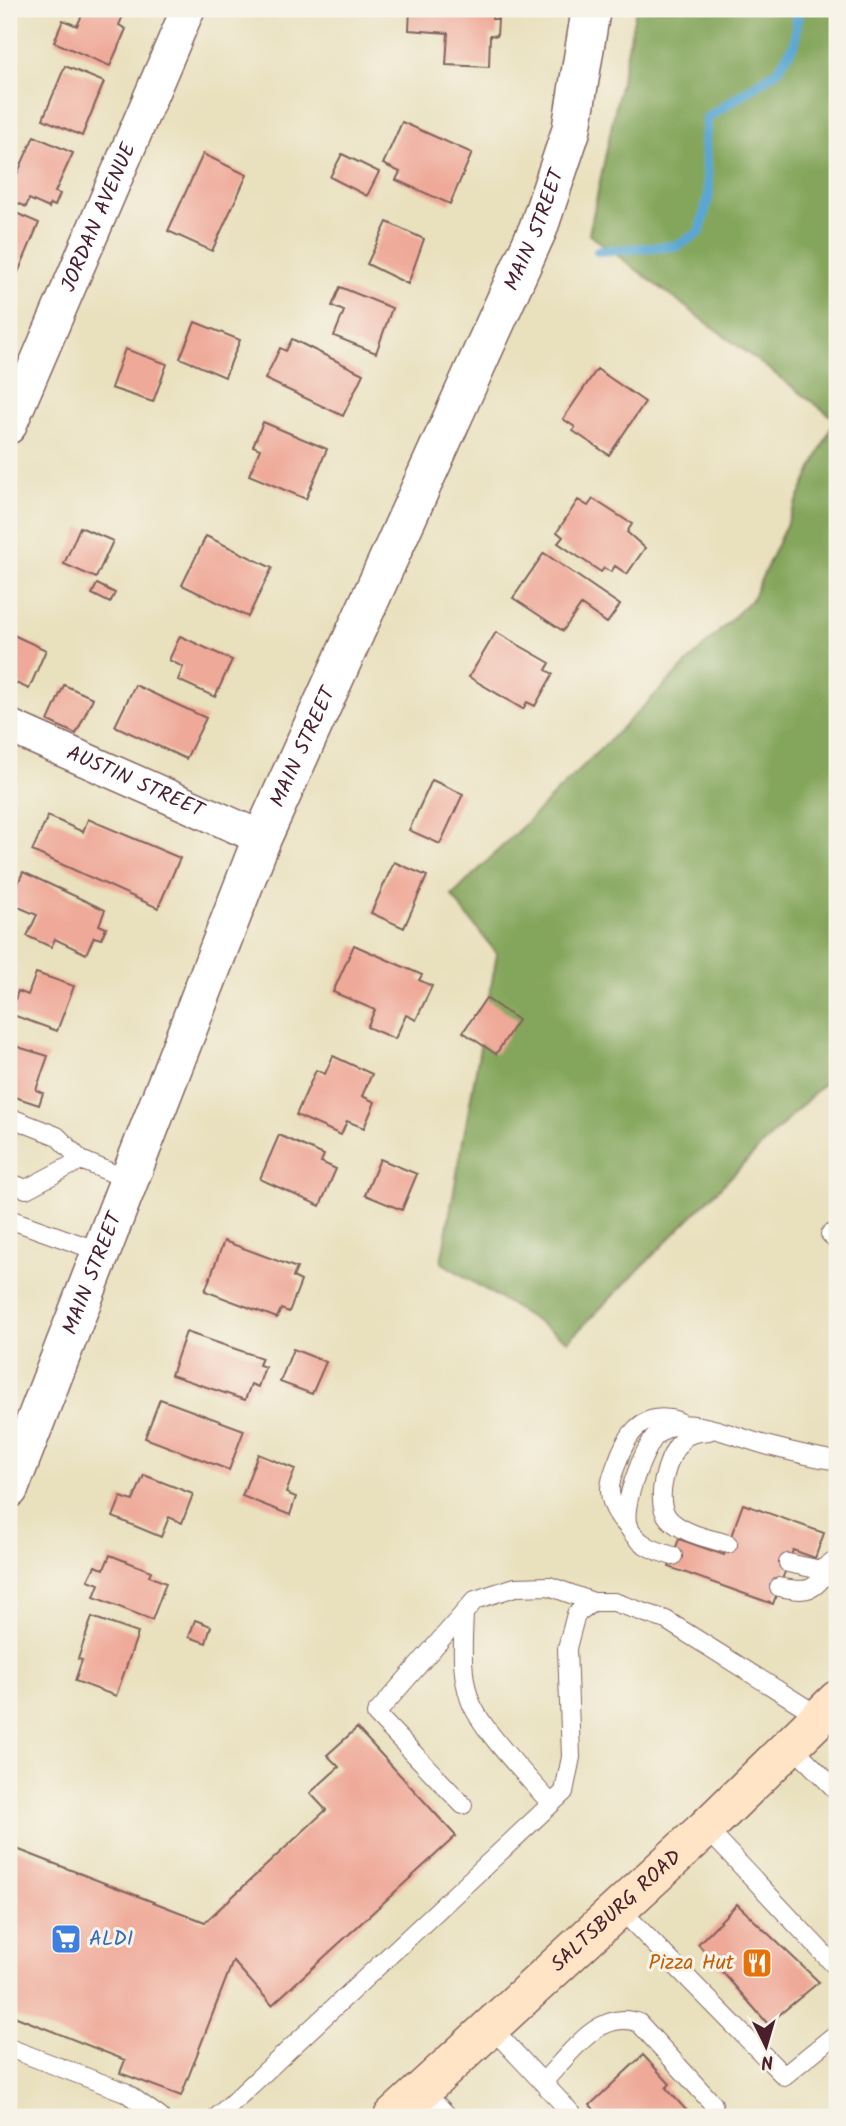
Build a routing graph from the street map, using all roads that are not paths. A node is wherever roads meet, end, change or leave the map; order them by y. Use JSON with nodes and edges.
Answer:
{"nodes":[{"id":1,"x":188,"y":9,"type":"edge"},
{"id":2,"x":591,"y":9,"type":"edge"},
{"id":3,"x":9,"y":427,"type":"edge"},
{"id":4,"x":9,"y":726,"type":"edge"},
{"id":5,"x":262,"y":838,"type":"junction"},
{"id":6,"x":9,"y":1117,"type":"edge"},
{"id":7,"x":81,"y":1160,"type":"junction"},
{"id":8,"x":129,"y":1180,"type":"junction"},
{"id":9,"x":9,"y":1182,"type":"edge"},
{"id":10,"x":9,"y":1219,"type":"edge"},
{"id":11,"x":101,"y":1252,"type":"junction"},
{"id":12,"x":713,"y":1430,"type":"junction"},
{"id":13,"x":837,"y":1461,"type":"edge"},
{"id":14,"x":9,"y":1489,"type":"edge"},
{"id":15,"x":728,"y":1544,"type":"dead end"},
{"id":16,"x":673,"y":1556,"type":"dead end"},
{"id":17,"x":834,"y":1559,"type":"edge"},
{"id":18,"x":788,"y":1563,"type":"dead end"},
{"id":19,"x":779,"y":1587,"type":"dead end"},
{"id":20,"x":593,"y":1602,"type":"junction"},
{"id":21,"x":464,"y":1613,"type":"junction"},
{"id":22,"x":828,"y":1708,"type":"edge"},
{"id":23,"x":791,"y":1745,"type":"junction"},
{"id":24,"x":837,"y":1791,"type":"edge"},
{"id":25,"x":551,"y":1804,"type":"junction"},
{"id":26,"x":463,"y":1805,"type":"dead end"},
{"id":27,"x":706,"y":1828,"type":"junction"},
{"id":28,"x":618,"y":1907,"type":"junction"},
{"id":29,"x":837,"y":1968,"type":"edge"},
{"id":30,"x":490,"y":2025,"type":"junction"},
{"id":31,"x":837,"y":2033,"type":"edge"},
{"id":32,"x":9,"y":2048,"type":"edge"},
{"id":33,"x":542,"y":2082,"type":"junction"},
{"id":34,"x":422,"y":2090,"type":"junction"},
{"id":35,"x":160,"y":2117,"type":"edge"},
{"id":36,"x":217,"y":2117,"type":"edge"},
{"id":37,"x":393,"y":2117,"type":"edge"},
{"id":38,"x":449,"y":2117,"type":"edge"},
{"id":39,"x":575,"y":2117,"type":"edge"},
{"id":40,"x":714,"y":2117,"type":"edge"}],
"edges":[{"from":1,"to":3,"type":"street","name":"JORDAN AVENUE"},
{"from":2,"to":5,"type":"street","name":"MAIN STREET"},
{"from":4,"to":5,"type":"street","name":"AUSTIN STREET"},
{"from":5,"to":8,"type":"street","name":"MAIN STREET"},
{"from":6,"to":7,"type":"lane"},
{"from":7,"to":8,"type":"lane"},
{"from":7,"to":9,"type":"lane"},
{"from":8,"to":11,"type":"street","name":"MAIN STREET"},
{"from":10,"to":11,"type":"lane"},
{"from":11,"to":14,"type":"street","name":"MAIN STREET"},
{"from":12,"to":13,"type":"lane"},
{"from":12,"to":15,"type":"lane"},
{"from":12,"to":16,"type":"lane"},
{"from":17,"to":18,"type":"lane"},
{"from":17,"to":19,"type":"lane"},
{"from":20,"to":21,"type":"lane"},
{"from":20,"to":22,"type":"lane"},
{"from":20,"to":25,"type":"lane"},
{"from":21,"to":25,"type":"lane"},
{"from":21,"to":26,"type":"lane"},
{"from":22,"to":23,"type":"main road","name":"SALTSBURG ROAD"},
{"from":23,"to":24,"type":"lane"},
{"from":23,"to":27,"type":"main road","name":"SALTSBURG ROAD"},
{"from":25,"to":36,"type":"lane"},
{"from":27,"to":28,"type":"main road","name":"SALTSBURG ROAD"},
{"from":27,"to":29,"type":"lane"},
{"from":28,"to":30,"type":"main road","name":"SALTSBURG ROAD"},
{"from":28,"to":31,"type":"lane"},
{"from":30,"to":33,"type":"lane"},
{"from":30,"to":34,"type":"main road","name":"SALTSBURG ROAD"},
{"from":32,"to":35,"type":"lane"},
{"from":33,"to":39,"type":"lane"},
{"from":33,"to":40,"type":"lane"},
{"from":34,"to":37,"type":"main road","name":"SALTSBURG ROAD"},
{"from":34,"to":38,"type":"lane"}]}
